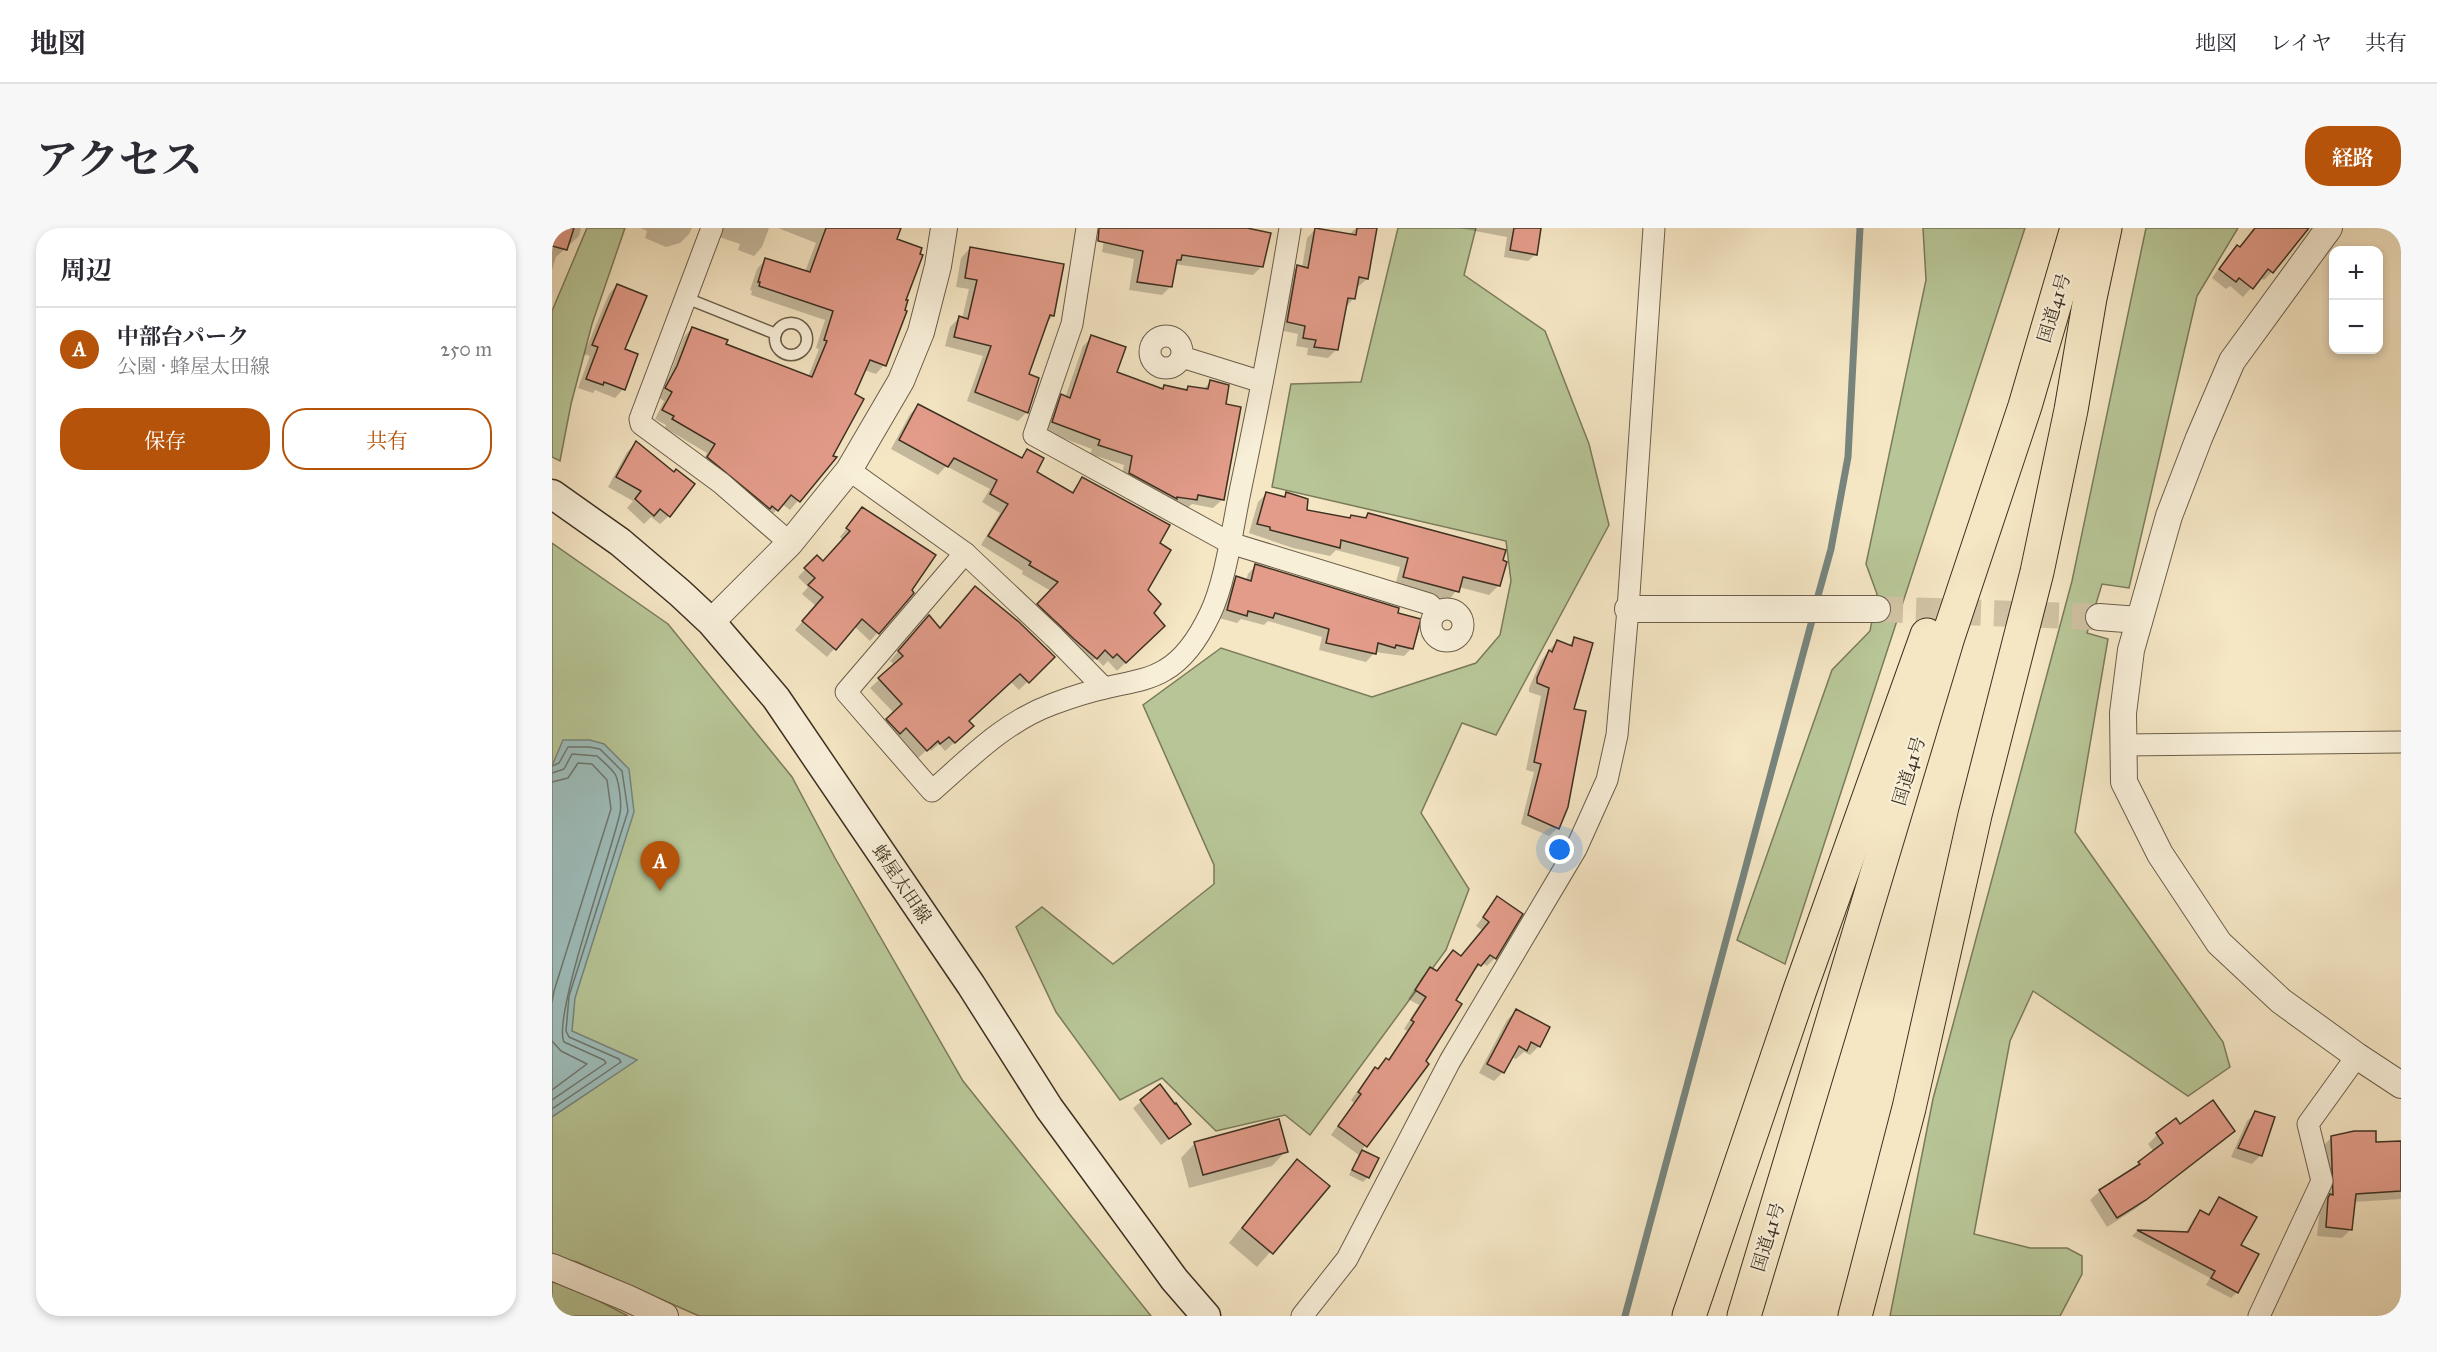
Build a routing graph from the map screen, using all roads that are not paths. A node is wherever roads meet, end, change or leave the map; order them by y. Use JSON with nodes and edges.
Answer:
{"nodes":[{"id":1,"x":712,"y":228,"type":"edge"},
{"id":2,"x":944,"y":228,"type":"edge"},
{"id":3,"x":1087,"y":228,"type":"edge"},
{"id":4,"x":1290,"y":228,"type":"edge"},
{"id":5,"x":1654,"y":228,"type":"edge"},
{"id":6,"x":2078,"y":228,"type":"edge"},
{"id":7,"x":2089,"y":228,"type":"edge"},
{"id":8,"x":2105,"y":228,"type":"edge"},
{"id":9,"x":2330,"y":228,"type":"edge"},
{"id":10,"x":686,"y":298,"type":"junction"},
{"id":11,"x":776,"y":334,"type":"dead end"},
{"id":12,"x":1182,"y":357,"type":"dead end"},
{"id":13,"x":1262,"y":382,"type":"junction"},
{"id":14,"x":2025,"y":406,"type":"junction"},
{"id":15,"x":849,"y":470,"type":"junction"},
{"id":16,"x":552,"y":494,"type":"edge"},
{"id":17,"x":790,"y":543,"type":"junction"},
{"id":18,"x":1230,"y":543,"type":"junction"},
{"id":19,"x":965,"y":553,"type":"junction"},
{"id":20,"x":1628,"y":609,"type":"junction"},
{"id":21,"x":1876,"y":609,"type":"tunnel mouth"},
{"id":22,"x":1437,"y":612,"type":"dead end"},
{"id":23,"x":2099,"y":617,"type":"tunnel mouth"},
{"id":24,"x":2139,"y":620,"type":"junction"},
{"id":25,"x":711,"y":622,"type":"junction"},
{"id":26,"x":1104,"y":688,"type":"junction"},
{"id":27,"x":2401,"y":742,"type":"edge"},
{"id":28,"x":2122,"y":745,"type":"junction"},
{"id":29,"x":2357,"y":1056,"type":"junction"},
{"id":30,"x":2401,"y":1085,"type":"edge"},
{"id":31,"x":552,"y":1267,"type":"edge"},
{"id":32,"x":665,"y":1316,"type":"edge"},
{"id":33,"x":1206,"y":1316,"type":"edge"},
{"id":34,"x":1302,"y":1316,"type":"edge"},
{"id":35,"x":1689,"y":1316,"type":"edge"},
{"id":36,"x":1744,"y":1316,"type":"edge"},
{"id":37,"x":1757,"y":1316,"type":"edge"},
{"id":38,"x":1855,"y":1316,"type":"edge"},
{"id":39,"x":2259,"y":1316,"type":"edge"}],
"edges":[{"from":1,"to":10,"type":"street"},
{"from":2,"to":15,"type":"street"},
{"from":3,"to":18,"type":"street"},
{"from":4,"to":13,"type":"street"},
{"from":5,"to":20,"type":"street"},
{"from":6,"to":14,"type":"highway","name":"国道41号"},
{"from":7,"to":37,"type":"highway","name":"国道41号"},
{"from":8,"to":38,"type":"highway"},
{"from":9,"to":24,"type":"street"},
{"from":10,"to":11,"type":"lane"},
{"from":10,"to":17,"type":"street"},
{"from":12,"to":13,"type":"street"},
{"from":13,"to":18,"type":"street"},
{"from":14,"to":35,"type":"highway"},
{"from":14,"to":36,"type":"highway","name":"国道41号"},
{"from":15,"to":17,"type":"street"},
{"from":15,"to":19,"type":"street"},
{"from":16,"to":25,"type":"main road","name":"蜂屋太田線"},
{"from":17,"to":25,"type":"street"},
{"from":18,"to":22,"type":"street"},
{"from":18,"to":26,"type":"street"},
{"from":19,"to":26,"type":"street"},
{"from":19,"to":26,"type":"street"},
{"from":20,"to":21,"type":"street"},
{"from":20,"to":34,"type":"street"},
{"from":23,"to":24,"type":"street"},
{"from":24,"to":28,"type":"street"},
{"from":25,"to":33,"type":"main road","name":"蜂屋太田線"},
{"from":27,"to":28,"type":"street"},
{"from":28,"to":29,"type":"street"},
{"from":29,"to":30,"type":"street"},
{"from":29,"to":39,"type":"street"},
{"from":31,"to":32,"type":"street"}]}
